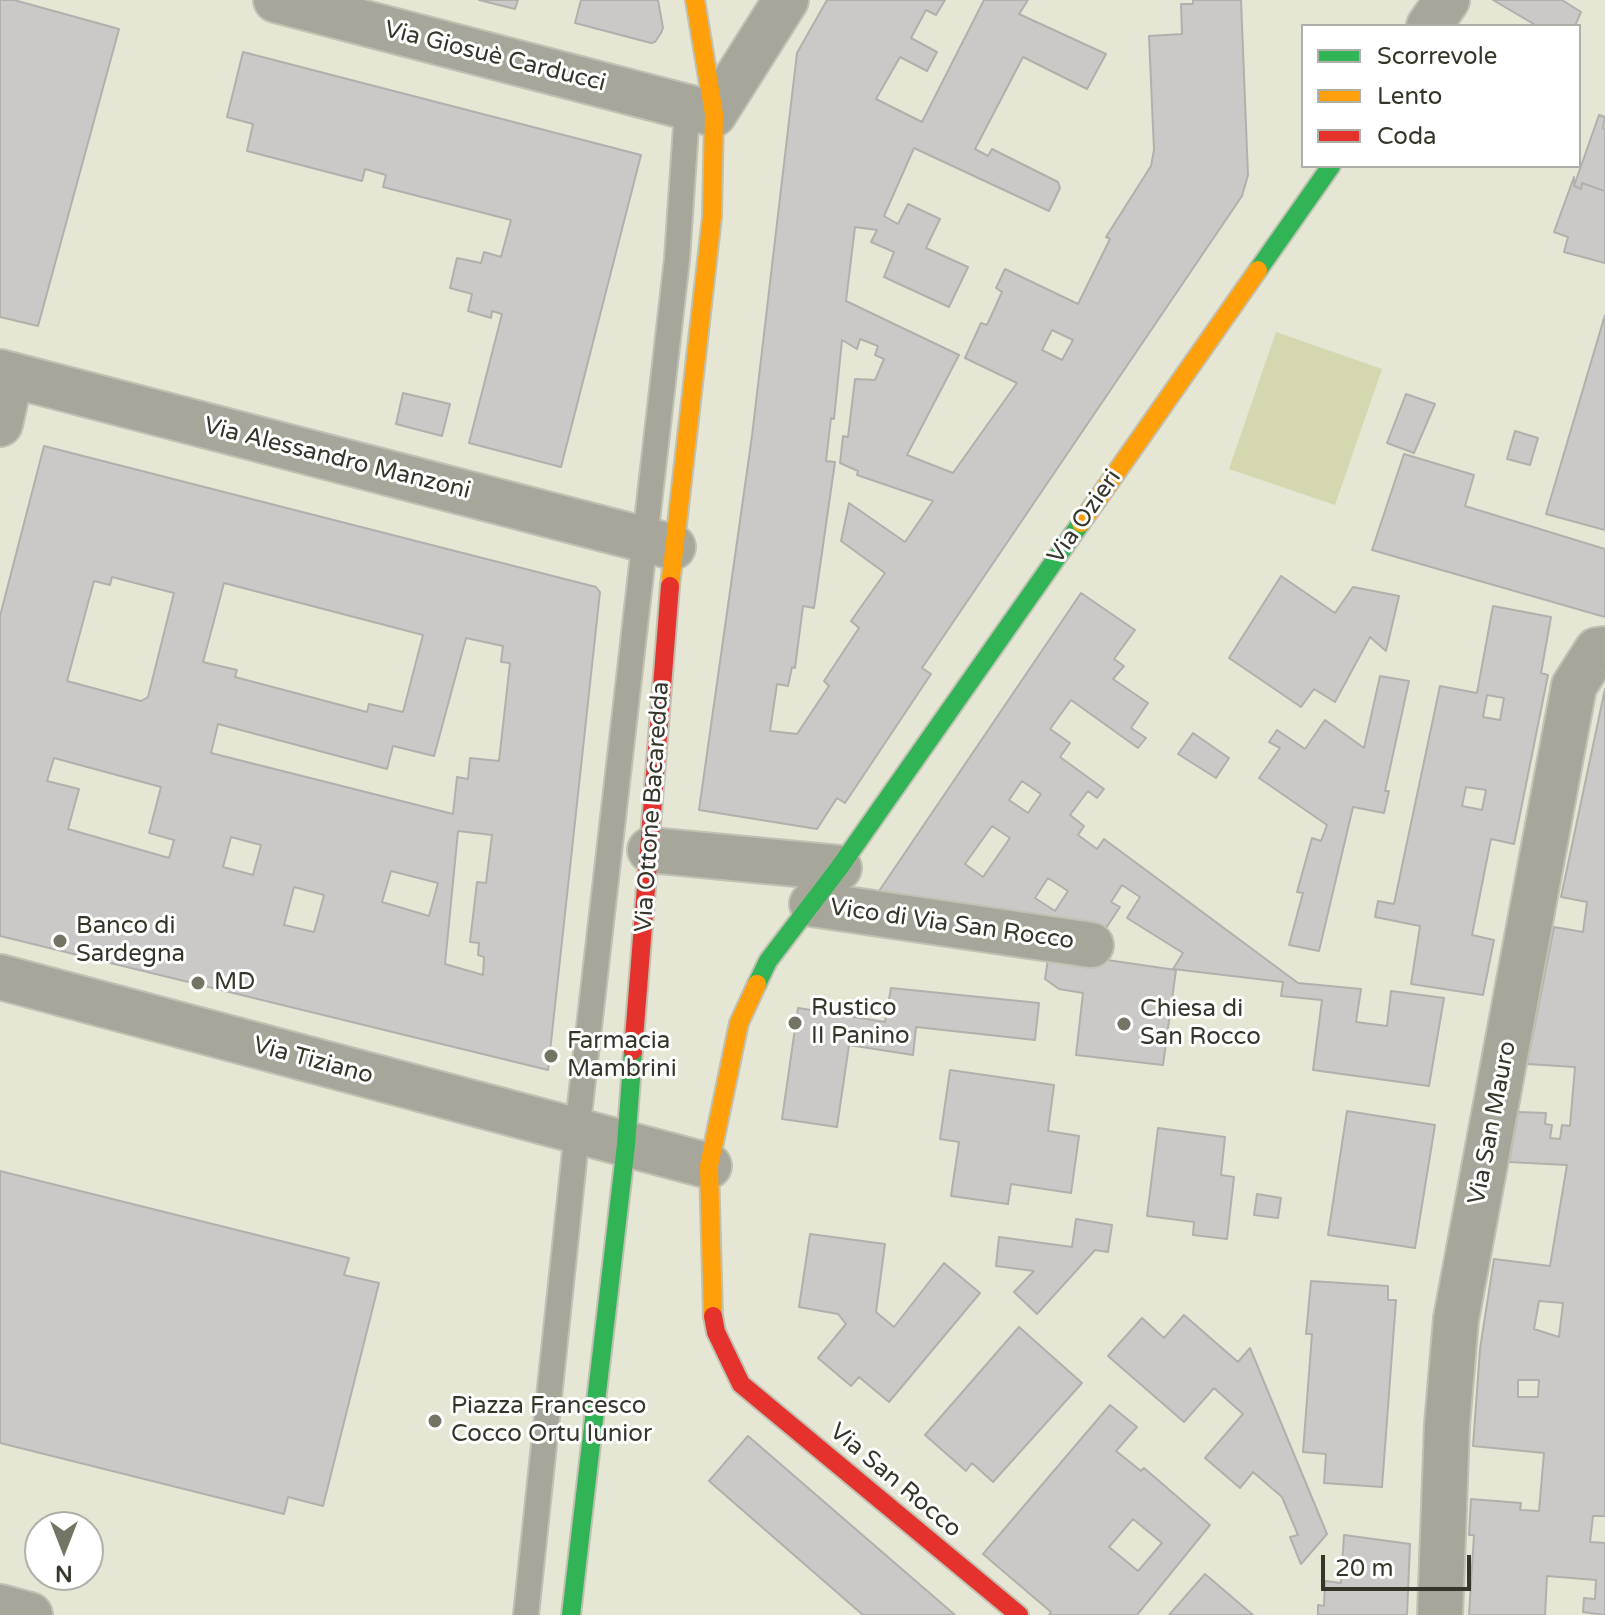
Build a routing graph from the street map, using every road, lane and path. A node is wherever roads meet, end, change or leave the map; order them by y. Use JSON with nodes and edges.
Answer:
{"nodes":[{"id":1,"x":276,"y":0,"type":"edge"},
{"id":2,"x":674,"y":0,"type":"edge"},
{"id":3,"x":695,"y":0,"type":"edge"},
{"id":4,"x":786,"y":0,"type":"edge"},
{"id":5,"x":1447,"y":0,"type":"edge"},
{"id":6,"x":1430,"y":24,"type":"edge"},
{"id":7,"x":701,"y":110,"type":"junction"},
{"id":8,"x":1330,"y":168,"type":"edge"},
{"id":9,"x":6,"y":374,"type":"edge"},
{"id":10,"x":0,"y":424,"type":"edge"},
{"id":11,"x":659,"y":543,"type":"junction"},
{"id":12,"x":1605,"y":649,"type":"edge"},
{"id":13,"x":650,"y":850,"type":"junction"},
{"id":14,"x":839,"y":868,"type":"junction"},
{"id":15,"x":812,"y":904,"type":"junction"},
{"id":16,"x":1091,"y":945,"type":"dead end"},
{"id":17,"x":0,"y":977,"type":"edge"},
{"id":18,"x":577,"y":1132,"type":"junction"},
{"id":19,"x":626,"y":1145,"type":"junction"},
{"id":20,"x":709,"y":1166,"type":"junction"},
{"id":21,"x":741,"y":1384,"type":"joint"},
{"id":22,"x":0,"y":1607,"type":"edge"},
{"id":23,"x":30,"y":1615,"type":"edge"},
{"id":24,"x":526,"y":1615,"type":"edge"},
{"id":25,"x":571,"y":1615,"type":"edge"},
{"id":26,"x":1019,"y":1615,"type":"edge"},
{"id":27,"x":1440,"y":1615,"type":"edge"}],
"edges":[{"from":1,"to":7,"type":"street","name":"Via Giosuè Carducci"},
{"from":2,"to":7,"type":"lane"},
{"from":3,"to":7,"type":"street"},
{"from":4,"to":7,"type":"street"},
{"from":5,"to":6,"type":"street"},
{"from":7,"to":11,"type":"lane"},
{"from":8,"to":14,"type":"street","name":"Via Ozieri"},
{"from":9,"to":10,"type":"street"},
{"from":9,"to":11,"type":"street","name":"Via Alessandro Manzoni"},
{"from":11,"to":13,"type":"street","name":"Via Ottone Bacaredda"},
{"from":11,"to":18,"type":"lane"},
{"from":12,"to":27,"type":"street","name":"Via San Mauro"},
{"from":13,"to":14,"type":"street"},
{"from":13,"to":19,"type":"street","name":"Via Ottone Bacaredda"},
{"from":14,"to":15,"type":"street","name":"Via Ozieri"},
{"from":15,"to":16,"type":"street","name":"Vico di Via San Rocco"},
{"from":15,"to":20,"type":"street","name":"Via Ozieri"},
{"from":17,"to":18,"type":"street","name":"Via Tiziano"},
{"from":18,"to":19,"type":"street","name":"Via Tiziano"},
{"from":18,"to":24,"type":"lane"},
{"from":19,"to":20,"type":"street","name":"Via Tiziano"},
{"from":19,"to":25,"type":"street","name":"Via Ottone Bacaredda"},
{"from":20,"to":21,"type":"street","name":"Via Ozieri"},
{"from":21,"to":26,"type":"street","name":"Via San Rocco"},
{"from":22,"to":23,"type":"street"}]}
